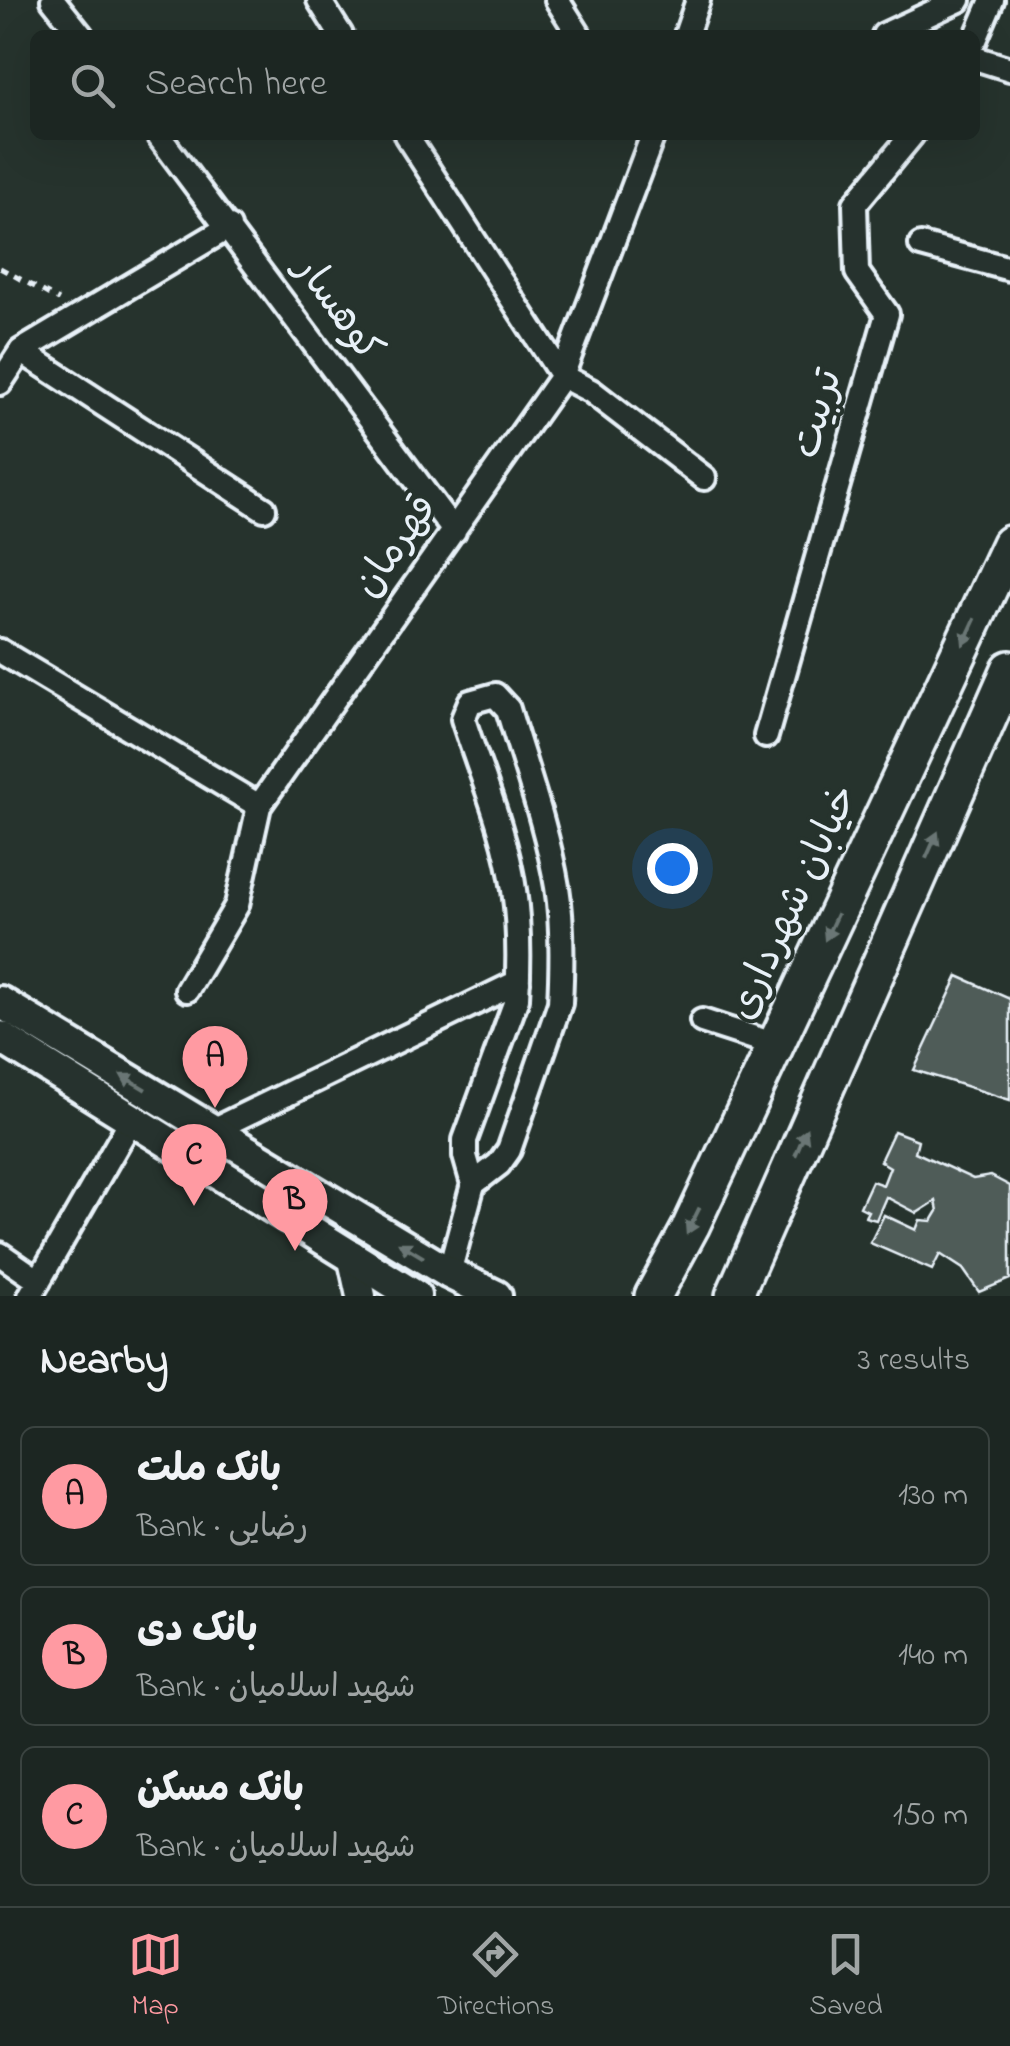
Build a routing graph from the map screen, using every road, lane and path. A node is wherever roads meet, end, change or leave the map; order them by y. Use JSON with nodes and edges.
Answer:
{"nodes":[{"id":1,"x":54,"y":0,"type":"edge"},
{"id":2,"x":319,"y":0,"type":"edge"},
{"id":3,"x":557,"y":0,"type":"edge"},
{"id":4,"x":698,"y":0,"type":"edge"},
{"id":5,"x":959,"y":0,"type":"edge"},
{"id":6,"x":992,"y":0,"type":"edge"},
{"id":7,"x":76,"y":30,"type":"edge"},
{"id":8,"x":338,"y":30,"type":"edge"},
{"id":9,"x":577,"y":30,"type":"edge"},
{"id":10,"x":688,"y":30,"type":"edge"},
{"id":11,"x":895,"y":30,"type":"edge"},
{"id":12,"x":979,"y":30,"type":"edge"},
{"id":13,"x":980,"y":60,"type":"edge"},
{"id":14,"x":1010,"y":69,"type":"edge"},
{"id":15,"x":162,"y":140,"type":"edge"},
{"id":16,"x":409,"y":140,"type":"edge"},
{"id":17,"x":653,"y":140,"type":"edge"},
{"id":18,"x":908,"y":140,"type":"edge"},
{"id":19,"x":230,"y":227,"type":"junction"},
{"id":20,"x":922,"y":245,"type":"dead end"},
{"id":21,"x":0,"y":268,"type":"edge"},
{"id":22,"x":1010,"y":270,"type":"edge"},
{"id":23,"x":86,"y":312,"type":"junction"},
{"id":24,"x":21,"y":351,"type":"junction"},
{"id":25,"x":562,"y":376,"type":"junction"},
{"id":26,"x":0,"y":382,"type":"edge"},
{"id":27,"x":704,"y":478,"type":"dead end"},
{"id":28,"x":264,"y":509,"type":"dead end"},
{"id":29,"x":454,"y":531,"type":"junction"},
{"id":30,"x":1010,"y":544,"type":"edge"},
{"id":31,"x":0,"y":651,"type":"edge"},
{"id":32,"x":1010,"y":668,"type":"edge"},
{"id":33,"x":1001,"y":714,"type":"edge"},
{"id":34,"x":766,"y":736,"type":"dead end"},
{"id":35,"x":259,"y":806,"type":"junction"},
{"id":36,"x":518,"y":982,"type":"junction"},
{"id":37,"x":186,"y":990,"type":"dead end"},
{"id":38,"x":0,"y":1002,"type":"edge"},
{"id":39,"x":702,"y":1021,"type":"dead end"},
{"id":40,"x":0,"y":1036,"type":"edge"},
{"id":41,"x":776,"y":1045,"type":"junction"},
{"id":42,"x":133,"y":1117,"type":"junction"},
{"id":43,"x":213,"y":1130,"type":"junction"},
{"id":44,"x":473,"y":1184,"type":"junction"},
{"id":45,"x":0,"y":1254,"type":"edge"},
{"id":46,"x":352,"y":1254,"type":"junction"},
{"id":47,"x":449,"y":1273,"type":"junction"},
{"id":48,"x":35,"y":1289,"type":"edge"},
{"id":49,"x":361,"y":1296,"type":"edge"},
{"id":50,"x":415,"y":1296,"type":"edge"},
{"id":51,"x":496,"y":1296,"type":"edge"},
{"id":52,"x":654,"y":1296,"type":"edge"},
{"id":53,"x":734,"y":1296,"type":"edge"}],
"edges":[{"from":1,"to":7,"type":"street"},
{"from":2,"to":8,"type":"street"},
{"from":3,"to":9,"type":"street"},
{"from":4,"to":10,"type":"street"},
{"from":5,"to":11,"type":"street"},
{"from":6,"to":12,"type":"street"},
{"from":13,"to":14,"type":"street"},
{"from":15,"to":19,"type":"street","name":"کوهسار"},
{"from":16,"to":25,"type":"street"},
{"from":17,"to":25,"type":"street","name":"قهرمان"},
{"from":18,"to":34,"type":"street","name":"تربیت"},
{"from":19,"to":23,"type":"street"},
{"from":19,"to":29,"type":"street","name":"کوهسار"},
{"from":20,"to":22,"type":"street"},
{"from":21,"to":23,"type":"path"},
{"from":23,"to":24,"type":"street"},
{"from":24,"to":26,"type":"street"},
{"from":24,"to":28,"type":"street"},
{"from":25,"to":27,"type":"street"},
{"from":25,"to":29,"type":"street","name":"قهرمان"},
{"from":29,"to":35,"type":"street","name":"قهرمان"},
{"from":30,"to":41,"type":"main road","name":"خیابان شهرداری","one_way":true},
{"from":31,"to":35,"type":"street"},
{"from":32,"to":33,"type":"main road"},
{"from":53,"to":33,"type":"main road","one_way":true},
{"from":35,"to":37,"type":"street","name":"قهرمان"},
{"from":36,"to":43,"type":"street"},
{"from":36,"to":44,"type":"street"},
{"from":36,"to":44,"type":"street"},
{"from":43,"to":38,"type":"main road","one_way":true},
{"from":39,"to":41,"type":"street"},
{"from":40,"to":42,"type":"main road"},
{"from":41,"to":52,"type":"main road","name":"خیابان شهرداری","one_way":true},
{"from":42,"to":46,"type":"main road"},
{"from":42,"to":48,"type":"street"},
{"from":47,"to":43,"type":"main road","one_way":true},
{"from":44,"to":47,"type":"street"},
{"from":45,"to":48,"type":"street"},
{"from":46,"to":49,"type":"street"},
{"from":46,"to":50,"type":"main road"},
{"from":47,"to":51,"type":"main road"}]}
